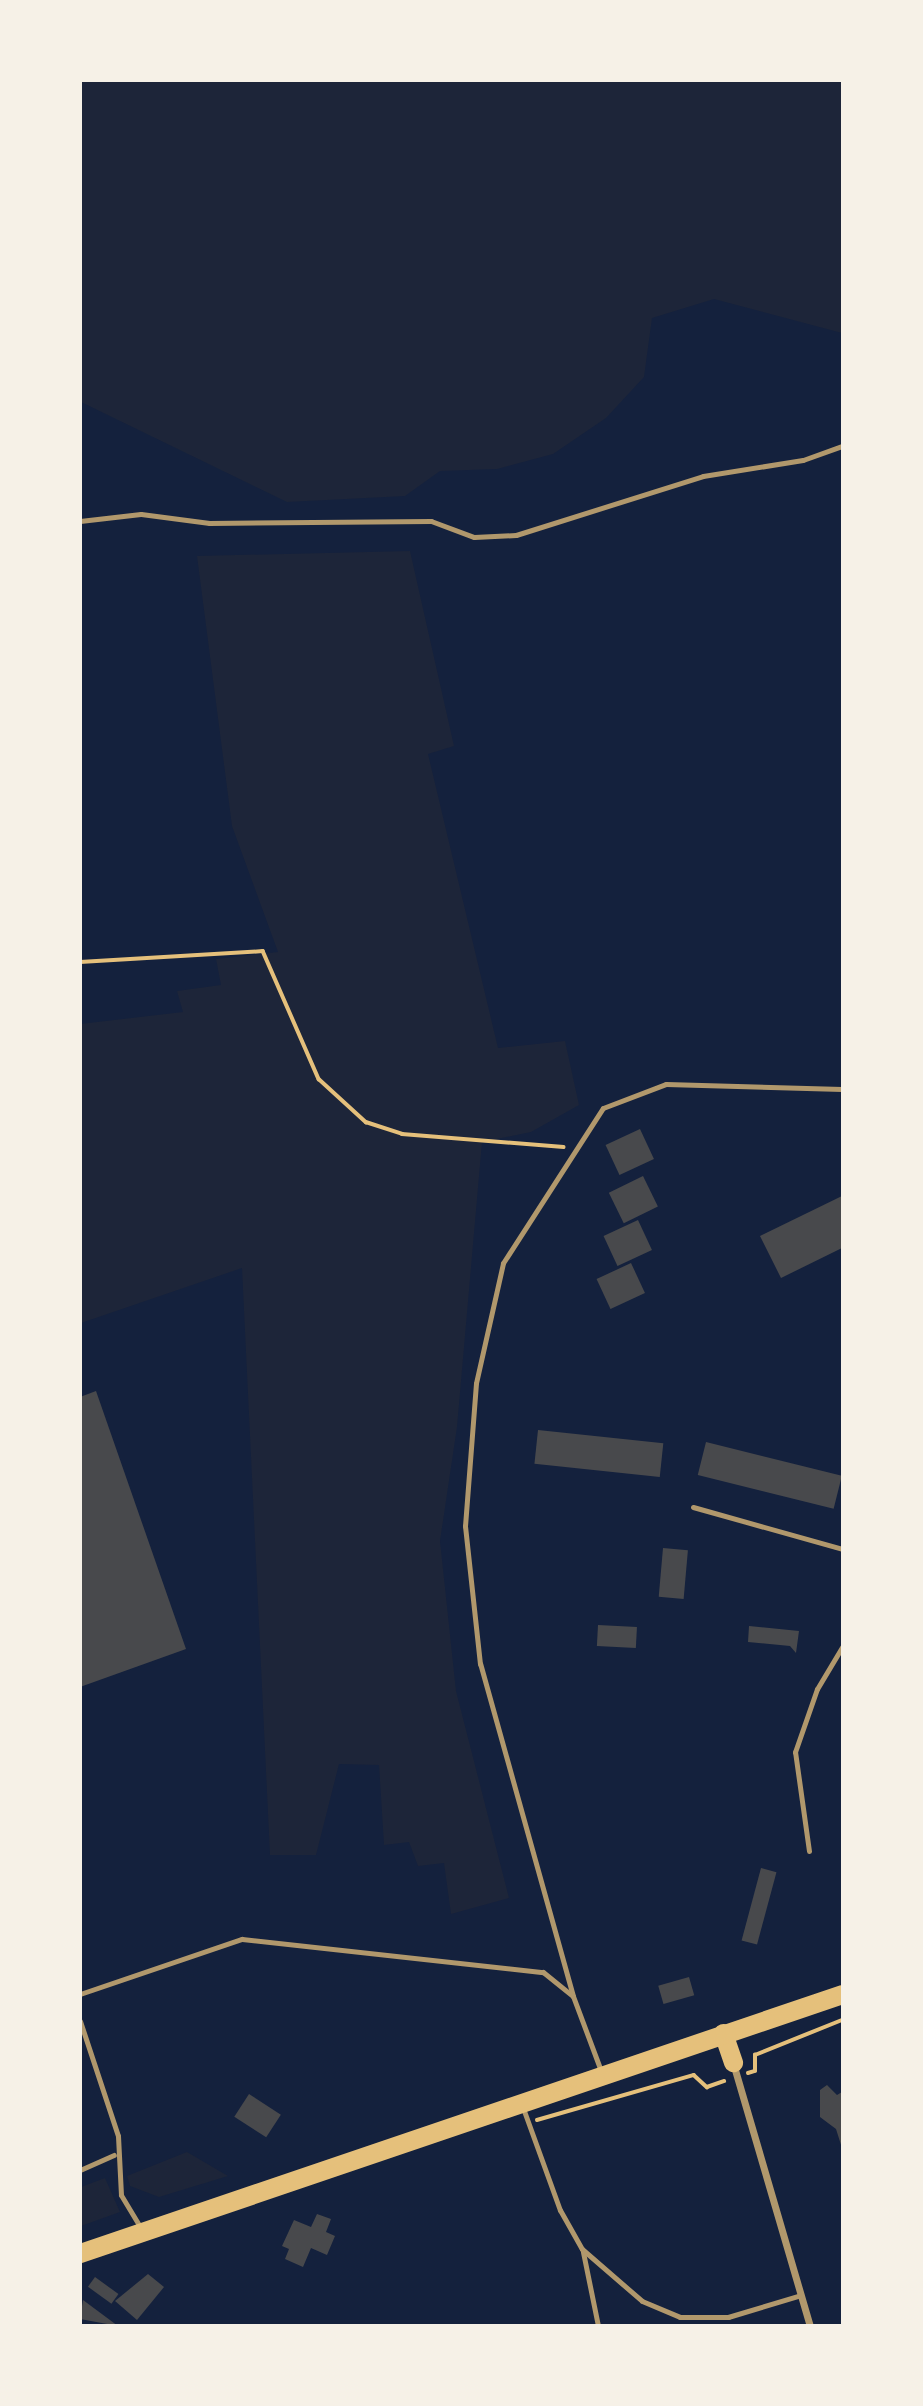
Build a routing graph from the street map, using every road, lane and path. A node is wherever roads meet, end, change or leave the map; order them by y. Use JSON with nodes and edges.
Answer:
{"nodes":[{"id":1,"x":842,"y":446,"type":"edge"},
{"id":2,"x":80,"y":521,"type":"edge"},
{"id":3,"x":80,"y":962,"type":"edge"},
{"id":4,"x":842,"y":1089,"type":"edge"},
{"id":5,"x":575,"y":1149,"type":"junction"},
{"id":6,"x":694,"y":1507,"type":"dead end"},
{"id":7,"x":842,"y":1549,"type":"edge"},
{"id":8,"x":842,"y":1647,"type":"edge"},
{"id":9,"x":809,"y":1851,"type":"dead end"},
{"id":10,"x":80,"y":1994,"type":"edge"},
{"id":11,"x":842,"y":1994,"type":"edge"},
{"id":12,"x":573,"y":1996,"type":"junction"},
{"id":13,"x":842,"y":2020,"type":"edge"},
{"id":14,"x":80,"y":2021,"type":"edge"},
{"id":15,"x":723,"y":2033,"type":"junction"},
{"id":16,"x":735,"y":2069,"type":"junction"},
{"id":17,"x":602,"y":2073,"type":"junction"},
{"id":18,"x":521,"y":2101,"type":"junction"},
{"id":19,"x":528,"y":2123,"type":"junction"},
{"id":20,"x":114,"y":2155,"type":"junction"},
{"id":21,"x":80,"y":2170,"type":"edge"},
{"id":22,"x":144,"y":2232,"type":"junction"},
{"id":23,"x":582,"y":2249,"type":"junction"},
{"id":24,"x":80,"y":2253,"type":"edge"},
{"id":25,"x":801,"y":2295,"type":"junction"},
{"id":26,"x":598,"y":2326,"type":"edge"},
{"id":27,"x":810,"y":2326,"type":"edge"}],
"edges":[{"from":1,"to":2,"type":"lane"},
{"from":3,"to":5,"type":"path"},
{"from":4,"to":5,"type":"lane"},
{"from":5,"to":12,"type":"lane"},
{"from":6,"to":7,"type":"lane"},
{"from":8,"to":9,"type":"lane"},
{"from":10,"to":12,"type":"lane"},
{"from":11,"to":15,"type":"highway"},
{"from":12,"to":17,"type":"lane"},
{"from":13,"to":16,"type":"path"},
{"from":14,"to":20,"type":"lane"},
{"from":15,"to":16,"type":"highway"},
{"from":15,"to":17,"type":"highway"},
{"from":16,"to":19,"type":"path"},
{"from":16,"to":25,"type":"street"},
{"from":17,"to":18,"type":"highway"},
{"from":18,"to":19,"type":"lane"},
{"from":18,"to":22,"type":"highway"},
{"from":19,"to":23,"type":"lane"},
{"from":20,"to":21,"type":"lane"},
{"from":20,"to":22,"type":"lane"},
{"from":22,"to":24,"type":"highway"},
{"from":23,"to":25,"type":"lane"},
{"from":23,"to":26,"type":"lane"},
{"from":25,"to":27,"type":"street"}]}
